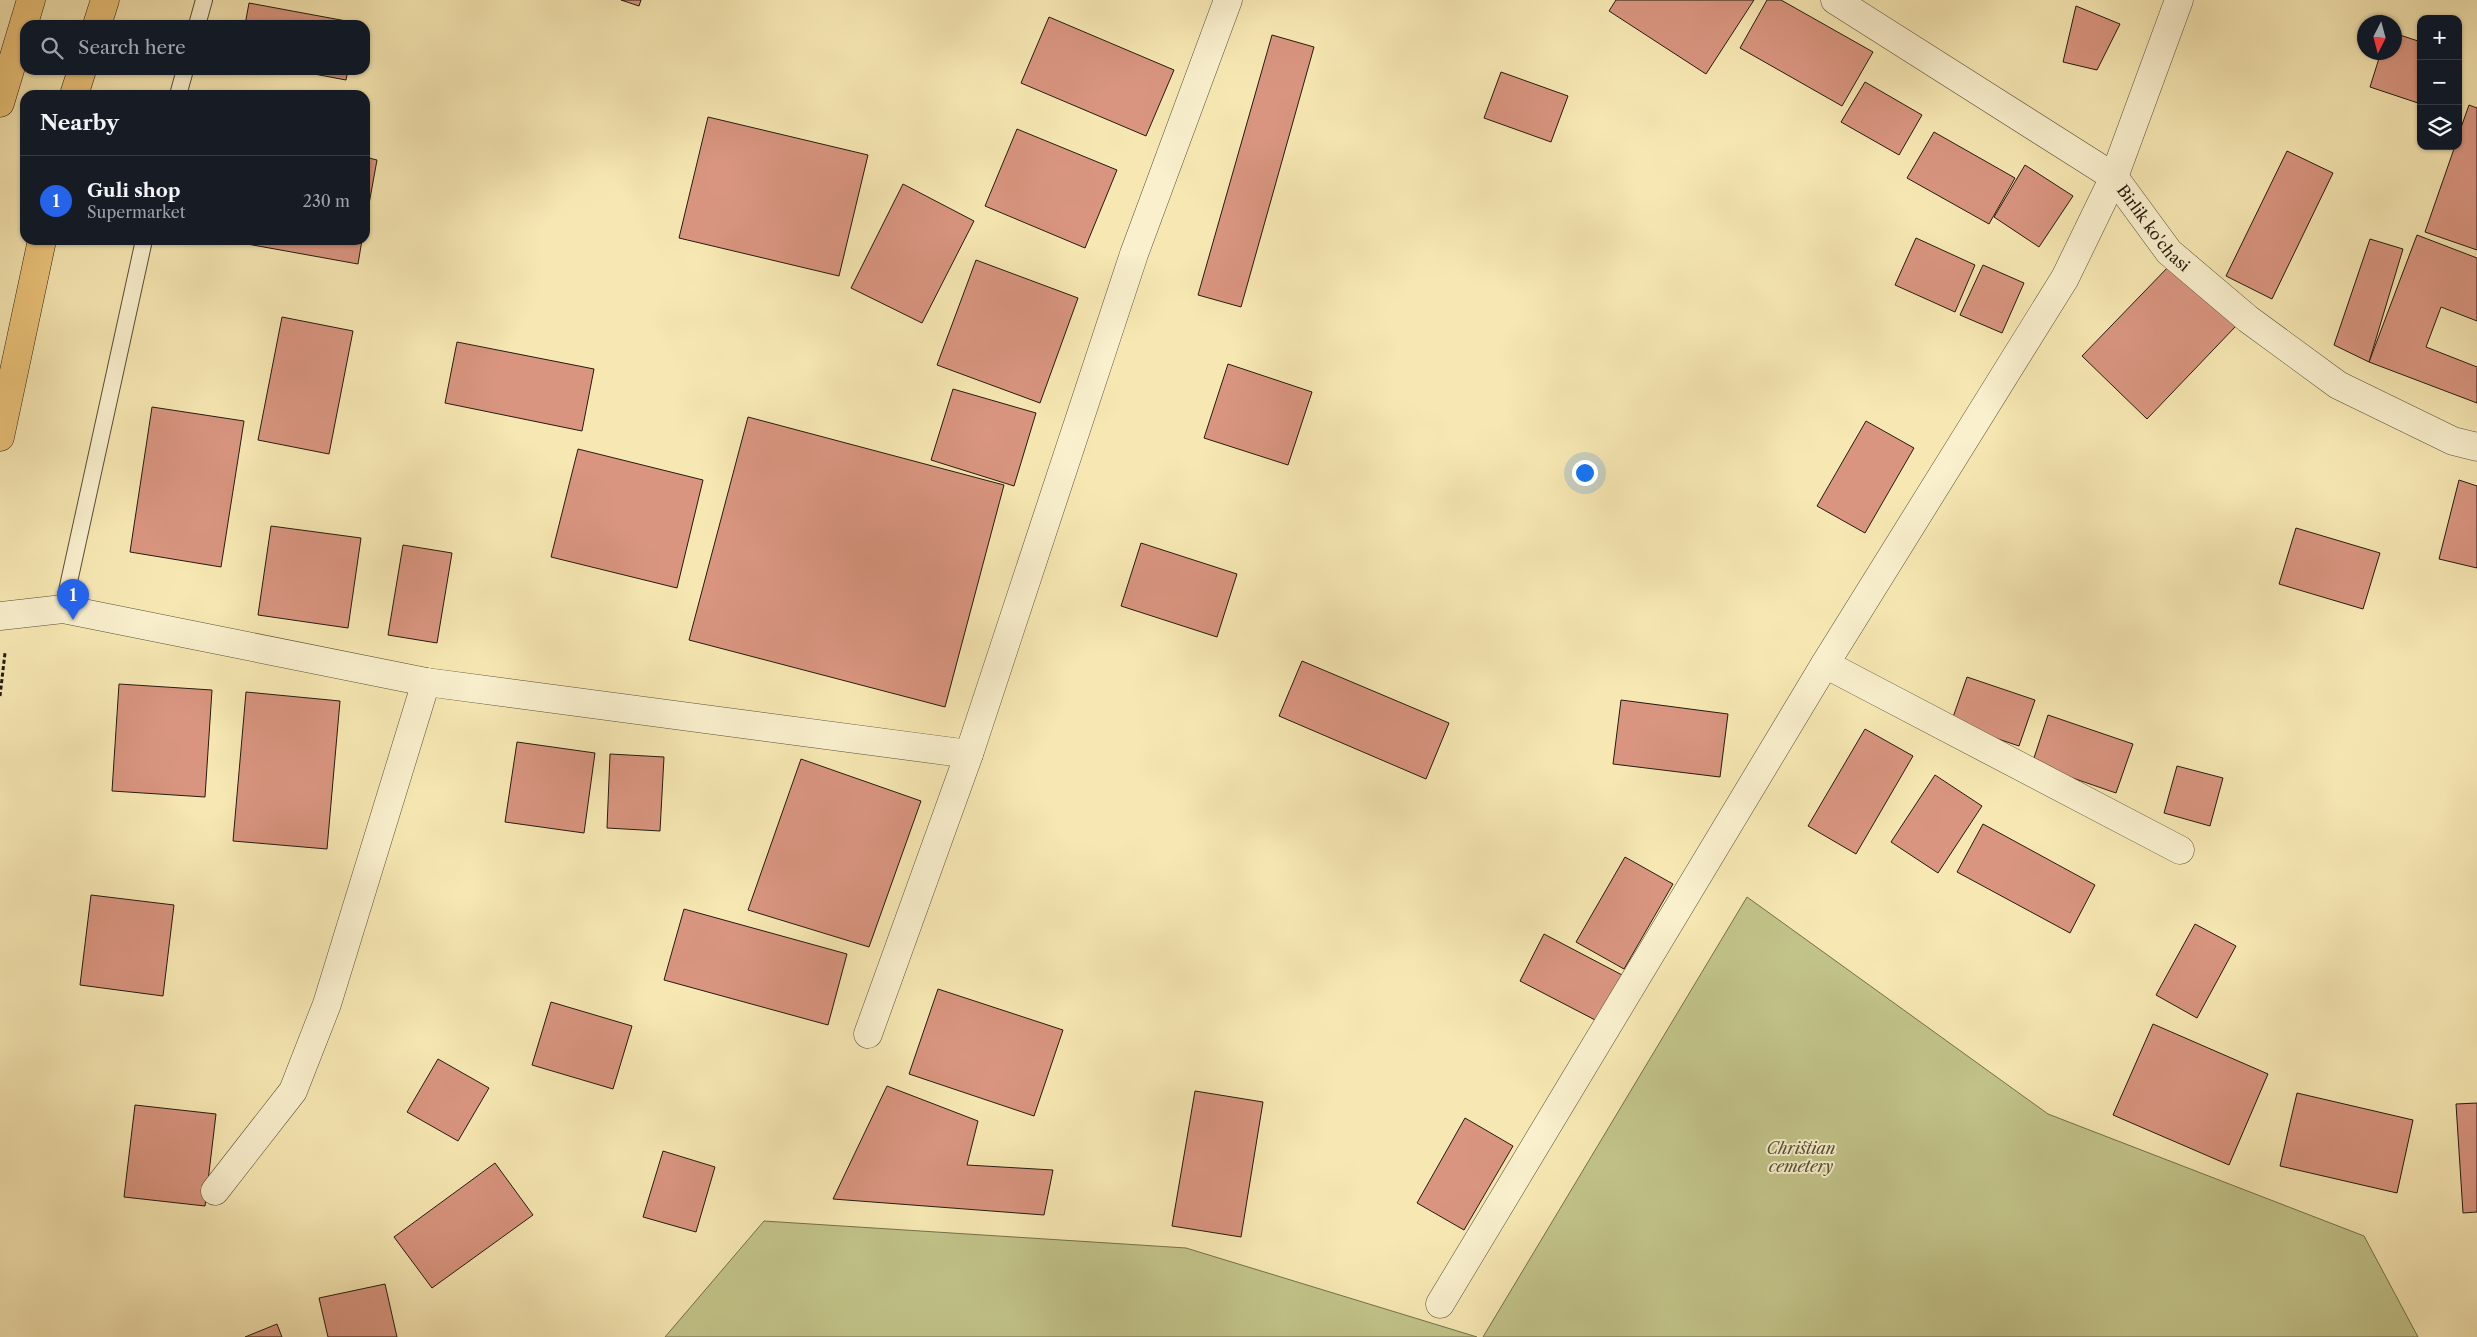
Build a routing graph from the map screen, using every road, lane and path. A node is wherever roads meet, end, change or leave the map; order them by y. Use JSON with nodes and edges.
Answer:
{"nodes":[{"id":1,"x":31,"y":0,"type":"edge"},
{"id":2,"x":105,"y":0,"type":"edge"},
{"id":3,"x":204,"y":0,"type":"edge"},
{"id":4,"x":1228,"y":0,"type":"edge"},
{"id":5,"x":1834,"y":0,"type":"edge"},
{"id":6,"x":2179,"y":0,"type":"edge"},
{"id":7,"x":25,"y":20,"type":"edge"},
{"id":8,"x":99,"y":20,"type":"edge"},
{"id":9,"x":198,"y":20,"type":"edge"},
{"id":10,"x":20,"y":37,"type":"edge"},
{"id":11,"x":80,"y":75,"type":"edge"},
{"id":12,"x":184,"y":75,"type":"edge"},
{"id":13,"x":76,"y":90,"type":"edge"},
{"id":14,"x":179,"y":90,"type":"edge"},
{"id":15,"x":0,"y":103,"type":"edge"},
{"id":16,"x":2114,"y":177,"type":"junction"},
{"id":17,"x":41,"y":245,"type":"edge"},
{"id":18,"x":143,"y":245,"type":"edge"},
{"id":19,"x":0,"y":437,"type":"edge"},
{"id":20,"x":2477,"y":448,"type":"edge"},
{"id":21,"x":63,"y":609,"type":"junction"},
{"id":22,"x":0,"y":616,"type":"edge"},
{"id":23,"x":1826,"y":664,"type":"junction"},
{"id":24,"x":426,"y":682,"type":"junction"},
{"id":25,"x":969,"y":754,"type":"junction"},
{"id":26,"x":2180,"y":850,"type":"dead end"},
{"id":27,"x":868,"y":1034,"type":"dead end"},
{"id":28,"x":215,"y":1191,"type":"dead end"},
{"id":29,"x":1440,"y":1304,"type":"dead end"}],
"edges":[{"from":1,"to":7,"type":"main road"},
{"from":2,"to":8,"type":"main road"},
{"from":3,"to":9,"type":"lane"},
{"from":4,"to":25,"type":"street"},
{"from":5,"to":16,"type":"street","name":"Birlik ko'chasi"},
{"from":6,"to":16,"type":"street"},
{"from":10,"to":15,"type":"main road"},
{"from":11,"to":13,"type":"main road"},
{"from":12,"to":14,"type":"lane"},
{"from":16,"to":20,"type":"street","name":"Birlik ko'chasi"},
{"from":16,"to":23,"type":"street"},
{"from":17,"to":19,"type":"main road"},
{"from":18,"to":21,"type":"lane"},
{"from":21,"to":22,"type":"street"},
{"from":21,"to":24,"type":"street"},
{"from":23,"to":26,"type":"street"},
{"from":23,"to":29,"type":"street"},
{"from":24,"to":25,"type":"street"},
{"from":24,"to":28,"type":"street"},
{"from":25,"to":27,"type":"street"}]}
